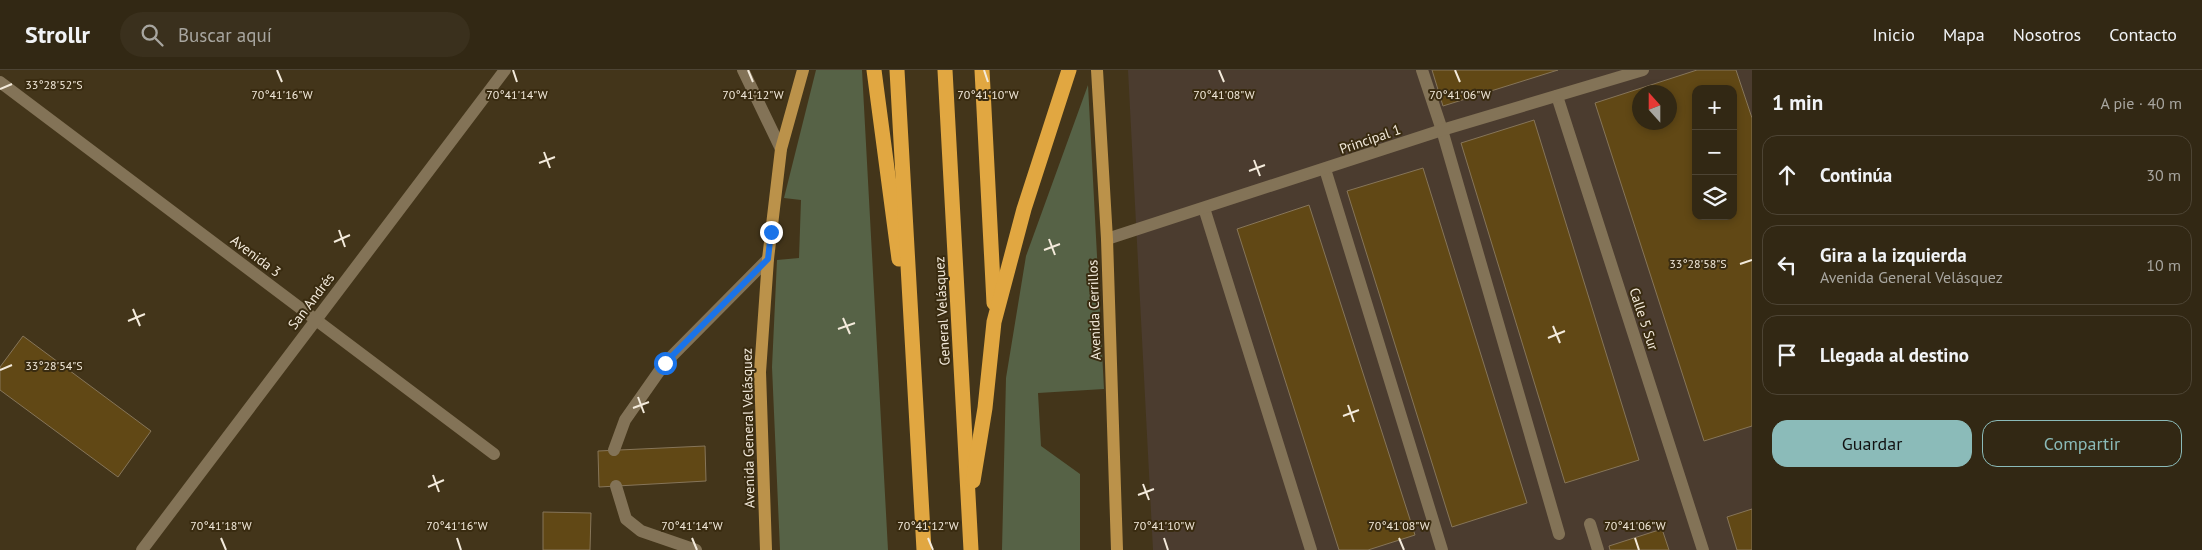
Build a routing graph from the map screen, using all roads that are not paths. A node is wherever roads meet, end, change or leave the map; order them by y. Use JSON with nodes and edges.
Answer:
{"nodes":[{"id":1,"x":505,"y":70,"type":"edge"},
{"id":2,"x":743,"y":70,"type":"edge"},
{"id":3,"x":803,"y":70,"type":"edge"},
{"id":4,"x":874,"y":70,"type":"edge"},
{"id":5,"x":897,"y":70,"type":"edge"},
{"id":6,"x":945,"y":70,"type":"edge"},
{"id":7,"x":982,"y":70,"type":"edge"},
{"id":8,"x":1069,"y":70,"type":"edge"},
{"id":9,"x":1097,"y":70,"type":"edge"},
{"id":10,"x":1422,"y":70,"type":"edge"},
{"id":11,"x":1643,"y":70,"type":"edge"},
{"id":12,"x":0,"y":82,"type":"edge"},
{"id":13,"x":1557,"y":96,"type":"junction"},
{"id":14,"x":1442,"y":130,"type":"junction"},
{"id":15,"x":781,"y":149,"type":"junction"},
{"id":16,"x":1325,"y":169,"type":"junction"},
{"id":17,"x":1204,"y":208,"type":"junction"},
{"id":18,"x":1107,"y":239,"type":"junction"},
{"id":19,"x":768,"y":259,"type":"junction"},
{"id":20,"x":316,"y":320,"type":"junction"},
{"id":21,"x":994,"y":322,"type":"junction"},
{"id":22,"x":913,"y":352,"type":"junction"},
{"id":23,"x":614,"y":450,"type":"dead end"},
{"id":24,"x":494,"y":454,"type":"dead end"},
{"id":25,"x":616,"y":486,"type":"dead end"},
{"id":26,"x":969,"y":509,"type":"junction"},
{"id":27,"x":1590,"y":524,"type":"dead end"},
{"id":28,"x":1559,"y":534,"type":"dead end"},
{"id":29,"x":142,"y":550,"type":"edge"},
{"id":30,"x":696,"y":550,"type":"edge"},
{"id":31,"x":766,"y":550,"type":"edge"},
{"id":32,"x":924,"y":550,"type":"edge"},
{"id":33,"x":971,"y":550,"type":"edge"},
{"id":34,"x":1117,"y":550,"type":"edge"},
{"id":35,"x":1311,"y":550,"type":"edge"},
{"id":36,"x":1442,"y":550,"type":"edge"},
{"id":37,"x":1598,"y":550,"type":"edge"},
{"id":38,"x":1703,"y":550,"type":"edge"}],
"edges":[{"from":1,"to":20,"type":"street","name":"San Andrés"},
{"from":2,"to":15,"type":"street"},
{"from":3,"to":15,"type":"main road","name":"Avenida General Velásquez"},
{"from":4,"to":22,"type":"highway"},
{"from":5,"to":22,"type":"highway"},
{"from":6,"to":26,"type":"highway","name":"General Velásquez"},
{"from":7,"to":21,"type":"highway"},
{"from":8,"to":21,"type":"highway"},
{"from":9,"to":18,"type":"main road","name":"Avenida Cerrillos"},
{"from":10,"to":14,"type":"street"},
{"from":11,"to":13,"type":"street","name":"Principal 1"},
{"from":12,"to":20,"type":"street","name":"Avenida 3"},
{"from":13,"to":14,"type":"street","name":"Principal 1"},
{"from":13,"to":38,"type":"street","name":"Calle 5 Sur"},
{"from":14,"to":16,"type":"street","name":"Principal 1"},
{"from":14,"to":28,"type":"street"},
{"from":15,"to":19,"type":"main road","name":"Avenida General Velásquez"},
{"from":16,"to":17,"type":"street","name":"Principal 1"},
{"from":16,"to":36,"type":"street"},
{"from":17,"to":18,"type":"street","name":"Principal 1"},
{"from":17,"to":35,"type":"street"},
{"from":18,"to":34,"type":"main road","name":"Avenida Cerrillos"},
{"from":19,"to":23,"type":"street"},
{"from":19,"to":31,"type":"main road","name":"Avenida General Velásquez"},
{"from":20,"to":24,"type":"street","name":"Avenida 3"},
{"from":20,"to":29,"type":"street","name":"San Andrés"},
{"from":21,"to":26,"type":"highway"},
{"from":22,"to":32,"type":"highway"},
{"from":25,"to":30,"type":"street"},
{"from":26,"to":33,"type":"highway","name":"General Velásquez"},
{"from":27,"to":37,"type":"street"}]}
